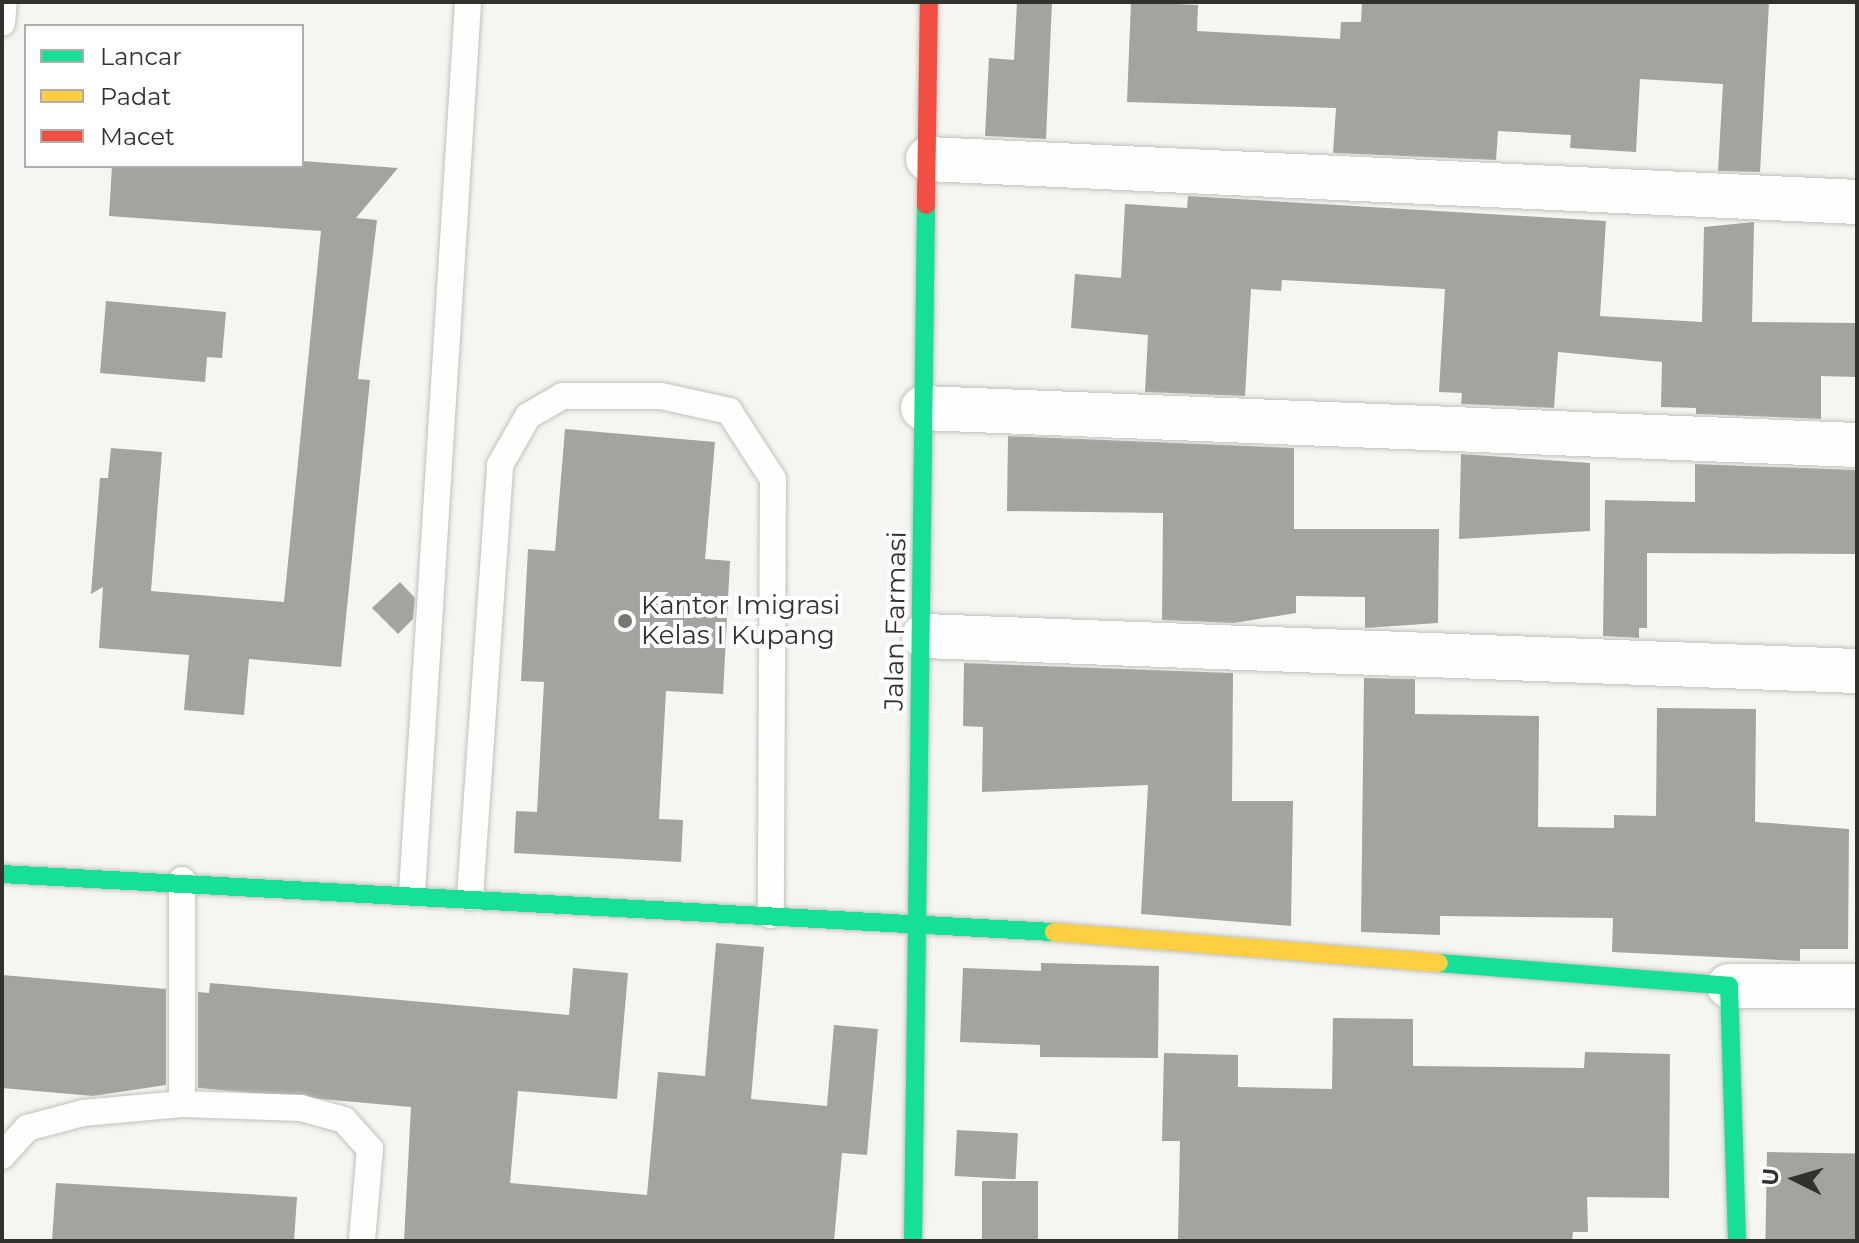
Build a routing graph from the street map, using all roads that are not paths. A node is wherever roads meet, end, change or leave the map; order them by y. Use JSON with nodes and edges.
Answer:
{"nodes":[{"id":1,"x":4,"y":2,"type":"edge"},
{"id":2,"x":468,"y":2,"type":"edge"},
{"id":3,"x":929,"y":2,"type":"edge"},
{"id":4,"x":2,"y":23,"type":"edge"},
{"id":5,"x":928,"y":159,"type":"junction"},
{"id":6,"x":1857,"y":202,"type":"edge"},
{"id":7,"x":923,"y":408,"type":"junction"},
{"id":8,"x":1857,"y":445,"type":"edge"},
{"id":9,"x":924,"y":636,"type":"junction"},
{"id":10,"x":1857,"y":671,"type":"edge"},
{"id":11,"x":2,"y":874,"type":"edge"},
{"id":12,"x":182,"y":880,"type":"junction"},
{"id":13,"x":412,"y":893,"type":"junction"},
{"id":14,"x":470,"y":897,"type":"junction"},
{"id":15,"x":771,"y":915,"type":"junction"},
{"id":16,"x":912,"y":921,"type":"junction"},
{"id":17,"x":1729,"y":986,"type":"junction"},
{"id":18,"x":1857,"y":986,"type":"edge"},
{"id":19,"x":182,"y":1104,"type":"junction"},
{"id":20,"x":2,"y":1156,"type":"edge"},
{"id":21,"x":362,"y":1241,"type":"edge"},
{"id":22,"x":913,"y":1241,"type":"edge"},
{"id":23,"x":1737,"y":1241,"type":"edge"}],
"edges":[{"from":1,"to":4,"type":"lane"},
{"from":2,"to":13,"type":"lane"},
{"from":3,"to":5,"type":"street","name":"Jalan Farmasi"},
{"from":5,"to":6,"type":"street"},
{"from":5,"to":7,"type":"street","name":"Jalan Farmasi"},
{"from":7,"to":8,"type":"street"},
{"from":7,"to":9,"type":"street","name":"Jalan Farmasi"},
{"from":9,"to":10,"type":"street"},
{"from":9,"to":16,"type":"street","name":"Jalan Farmasi"},
{"from":11,"to":12,"type":"street"},
{"from":12,"to":13,"type":"street"},
{"from":12,"to":19,"type":"lane"},
{"from":13,"to":14,"type":"street"},
{"from":14,"to":15,"type":"street"},
{"from":14,"to":15,"type":"lane"},
{"from":15,"to":16,"type":"street"},
{"from":16,"to":17,"type":"street"},
{"from":16,"to":22,"type":"street","name":"Jalan Farmasi"},
{"from":17,"to":18,"type":"street"},
{"from":17,"to":23,"type":"street"},
{"from":19,"to":20,"type":"lane"},
{"from":19,"to":21,"type":"lane"}]}
